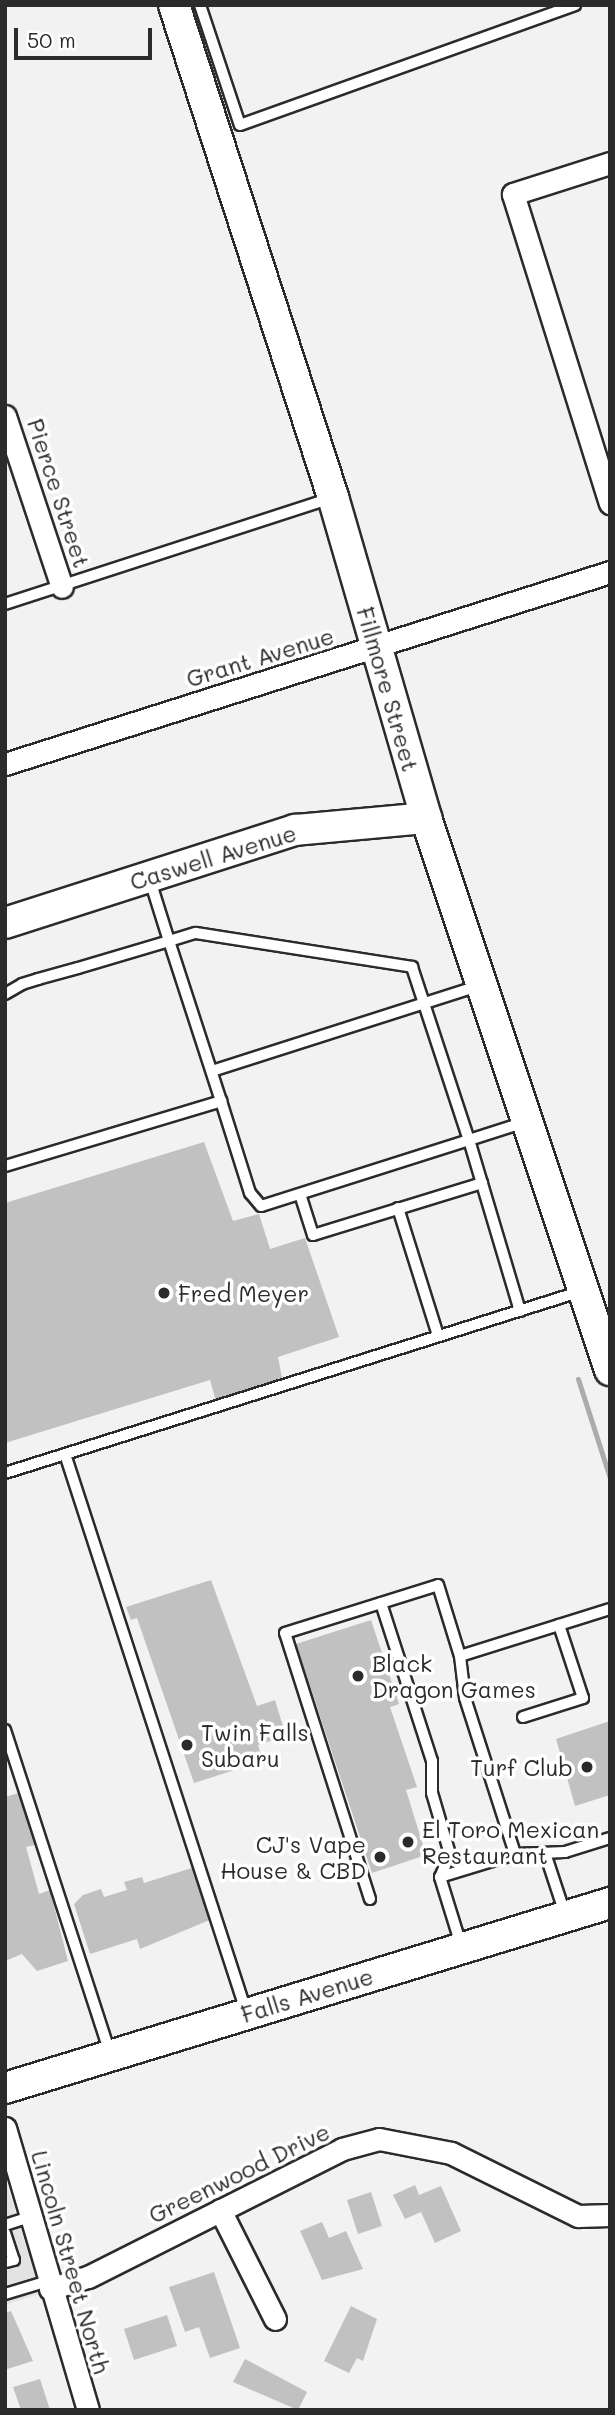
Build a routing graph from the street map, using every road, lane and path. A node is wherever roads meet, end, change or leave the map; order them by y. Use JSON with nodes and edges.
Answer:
{"nodes":[{"id":1,"x":174,"y":5,"type":"edge"},
{"id":2,"x":200,"y":5,"type":"edge"},
{"id":3,"x":575,"y":5,"type":"edge"},
{"id":4,"x":610,"y":163,"type":"edge"},
{"id":5,"x":5,"y":416,"type":"edge"},
{"id":6,"x":333,"y":497,"type":"junction"},
{"id":7,"x":610,"y":503,"type":"edge"},
{"id":8,"x":610,"y":572,"type":"edge"},
{"id":9,"x":62,"y":587,"type":"junction"},
{"id":10,"x":5,"y":604,"type":"edge"},
{"id":11,"x":375,"y":648,"type":"junction"},
{"id":12,"x":5,"y":764,"type":"edge"},
{"id":13,"x":426,"y":818,"type":"junction"},
{"id":14,"x":148,"y":876,"type":"junction"},
{"id":15,"x":5,"y":923,"type":"edge"},
{"id":16,"x":169,"y":940,"type":"junction"},
{"id":17,"x":482,"y":985,"type":"junction"},
{"id":18,"x":5,"y":994,"type":"edge"},
{"id":19,"x":424,"y":1003,"type":"junction"},
{"id":20,"x":212,"y":1071,"type":"junction"},
{"id":21,"x":221,"y":1101,"type":"junction"},
{"id":22,"x":527,"y":1121,"type":"junction"},
{"id":23,"x":470,"y":1140,"type":"junction"},
{"id":24,"x":5,"y":1166,"type":"edge"},
{"id":25,"x":482,"y":1183,"type":"junction"},
{"id":26,"x":300,"y":1194,"type":"junction"},
{"id":27,"x":398,"y":1209,"type":"junction"},
{"id":28,"x":584,"y":1290,"type":"junction"},
{"id":29,"x":520,"y":1311,"type":"junction"},
{"id":30,"x":438,"y":1336,"type":"junction"},
{"id":31,"x":610,"y":1370,"type":"edge"},
{"id":32,"x":65,"y":1454,"type":"junction"},
{"id":33,"x":5,"y":1473,"type":"edge"},
{"id":34,"x":381,"y":1603,"type":"junction"},
{"id":35,"x":610,"y":1609,"type":"edge"},
{"id":36,"x":559,"y":1625,"type":"junction"},
{"id":37,"x":460,"y":1656,"type":"junction"},
{"id":38,"x":523,"y":1717,"type":"dead end"},
{"id":39,"x":5,"y":1730,"type":"edge"},
{"id":40,"x":610,"y":1838,"type":"edge"},
{"id":41,"x":515,"y":1853,"type":"junction"},
{"id":42,"x":545,"y":1853,"type":"junction"},
{"id":43,"x":440,"y":1877,"type":"junction"},
{"id":44,"x":370,"y":1899,"type":"dead end"},
{"id":45,"x":610,"y":1903,"type":"edge"},
{"id":46,"x":566,"y":1916,"type":"junction"},
{"id":47,"x":462,"y":1948,"type":"junction"},
{"id":48,"x":246,"y":2013,"type":"junction"},
{"id":49,"x":111,"y":2056,"type":"junction"},
{"id":50,"x":5,"y":2088,"type":"edge"},
{"id":51,"x":5,"y":2128,"type":"edge"},
{"id":52,"x":220,"y":2210,"type":"junction"},
{"id":53,"x":610,"y":2215,"type":"edge"},
{"id":54,"x":30,"y":2217,"type":"junction"},
{"id":55,"x":5,"y":2225,"type":"edge"},
{"id":56,"x":5,"y":2234,"type":"edge"},
{"id":57,"x":5,"y":2262,"type":"edge"},
{"id":58,"x":49,"y":2285,"type":"junction"},
{"id":59,"x":5,"y":2294,"type":"edge"},
{"id":60,"x":275,"y":2319,"type":"dead end"},
{"id":61,"x":88,"y":2410,"type":"edge"}],
"edges":[{"from":1,"to":6,"type":"street","name":"Fillmore Street"},
{"from":2,"to":3,"type":"lane"},
{"from":4,"to":7,"type":"street"},
{"from":5,"to":9,"type":"street","name":"Pierce Street"},
{"from":6,"to":9,"type":"lane"},
{"from":6,"to":11,"type":"street","name":"Fillmore Street"},
{"from":8,"to":11,"type":"street","name":"Grant Avenue"},
{"from":9,"to":10,"type":"lane"},
{"from":11,"to":12,"type":"street","name":"Grant Avenue"},
{"from":11,"to":13,"type":"street","name":"Fillmore Street"},
{"from":13,"to":14,"type":"street","name":"Caswell Avenue"},
{"from":13,"to":17,"type":"street","name":"Fillmore Street"},
{"from":14,"to":15,"type":"street","name":"Caswell Avenue"},
{"from":14,"to":16,"type":"lane"},
{"from":16,"to":18,"type":"lane"},
{"from":16,"to":19,"type":"lane"},
{"from":16,"to":20,"type":"lane"},
{"from":17,"to":19,"type":"lane"},
{"from":17,"to":22,"type":"street","name":"Fillmore Street"},
{"from":19,"to":20,"type":"lane"},
{"from":19,"to":23,"type":"lane"},
{"from":20,"to":21,"type":"lane"},
{"from":21,"to":24,"type":"lane"},
{"from":21,"to":26,"type":"lane"},
{"from":22,"to":23,"type":"lane"},
{"from":22,"to":28,"type":"street","name":"Fillmore Street"},
{"from":23,"to":25,"type":"lane"},
{"from":23,"to":26,"type":"lane"},
{"from":25,"to":27,"type":"lane"},
{"from":25,"to":29,"type":"lane"},
{"from":26,"to":27,"type":"lane"},
{"from":27,"to":30,"type":"lane"},
{"from":28,"to":29,"type":"lane"},
{"from":28,"to":31,"type":"street","name":"Fillmore Street"},
{"from":29,"to":30,"type":"lane"},
{"from":30,"to":32,"type":"lane"},
{"from":32,"to":33,"type":"lane"},
{"from":32,"to":48,"type":"lane"},
{"from":34,"to":37,"type":"lane"},
{"from":34,"to":43,"type":"lane"},
{"from":34,"to":44,"type":"lane"},
{"from":35,"to":36,"type":"lane"},
{"from":36,"to":37,"type":"lane"},
{"from":36,"to":38,"type":"lane"},
{"from":37,"to":41,"type":"lane"},
{"from":39,"to":49,"type":"lane"},
{"from":40,"to":42,"type":"lane"},
{"from":41,"to":42,"type":"lane"},
{"from":41,"to":43,"type":"lane"},
{"from":42,"to":46,"type":"lane"},
{"from":43,"to":47,"type":"lane"},
{"from":45,"to":46,"type":"street","name":"Falls Avenue"},
{"from":46,"to":47,"type":"street","name":"Falls Avenue"},
{"from":47,"to":48,"type":"street","name":"Falls Avenue"},
{"from":48,"to":49,"type":"street","name":"Falls Avenue"},
{"from":49,"to":50,"type":"street","name":"Falls Avenue"},
{"from":51,"to":54,"type":"street","name":"Lincoln Street North"},
{"from":52,"to":53,"type":"street","name":"Greenwood Drive"},
{"from":52,"to":58,"type":"street","name":"Greenwood Drive"},
{"from":52,"to":60,"type":"street"},
{"from":54,"to":55,"type":"lane"},
{"from":54,"to":58,"type":"street","name":"Lincoln Street North"},
{"from":56,"to":57,"type":"lane"},
{"from":58,"to":59,"type":"lane"},
{"from":58,"to":61,"type":"street","name":"Lincoln Street North"}]}
